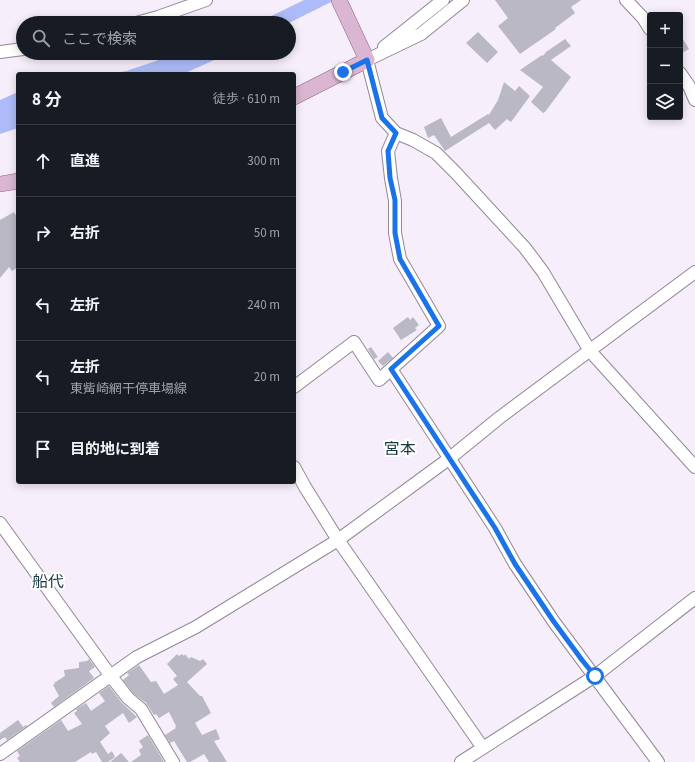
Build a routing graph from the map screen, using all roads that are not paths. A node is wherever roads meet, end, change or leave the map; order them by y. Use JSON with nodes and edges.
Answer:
{"nodes":[{"id":1,"x":206,"y":0,"type":"edge"},
{"id":2,"x":339,"y":0,"type":"edge"},
{"id":3,"x":443,"y":0,"type":"edge"},
{"id":4,"x":463,"y":0,"type":"edge"},
{"id":5,"x":626,"y":0,"type":"edge"},
{"id":6,"x":161,"y":16,"type":"edge"},
{"id":7,"x":647,"y":24,"type":"edge"},
{"id":8,"x":16,"y":50,"type":"edge"},
{"id":9,"x":0,"y":52,"type":"edge"},
{"id":10,"x":367,"y":60,"type":"junction"},
{"id":11,"x":683,"y":77,"type":"edge"},
{"id":12,"x":296,"y":96,"type":"edge"},
{"id":13,"x":695,"y":100,"type":"edge"},
{"id":14,"x":396,"y":133,"type":"junction"},
{"id":15,"x":16,"y":181,"type":"edge"},
{"id":16,"x":0,"y":184,"type":"edge"},
{"id":17,"x":695,"y":272,"type":"edge"},
{"id":18,"x":590,"y":351,"type":"junction"},
{"id":19,"x":391,"y":369,"type":"junction"},
{"id":20,"x":296,"y":386,"type":"edge"},
{"id":21,"x":450,"y":458,"type":"junction"},
{"id":22,"x":695,"y":467,"type":"edge"},
{"id":23,"x":296,"y":470,"type":"edge"},
{"id":24,"x":0,"y":523,"type":"edge"},
{"id":25,"x":338,"y":540,"type":"junction"},
{"id":26,"x":695,"y":598,"type":"edge"},
{"id":27,"x":110,"y":675,"type":"junction"},
{"id":28,"x":595,"y":676,"type":"junction"},
{"id":29,"x":483,"y":748,"type":"junction"},
{"id":30,"x":4,"y":756,"type":"edge"},
{"id":31,"x":173,"y":762,"type":"edge"},
{"id":32,"x":461,"y":762,"type":"edge"},
{"id":33,"x":658,"y":762,"type":"edge"}],
"edges":[{"from":1,"to":6,"type":"street"},
{"from":2,"to":10,"type":"main road"},
{"from":3,"to":10,"type":"street"},
{"from":4,"to":10,"type":"street"},
{"from":5,"to":7,"type":"street"},
{"from":8,"to":9,"type":"street"},
{"from":10,"to":12,"type":"main road"},
{"from":10,"to":14,"type":"street"},
{"from":11,"to":13,"type":"street"},
{"from":14,"to":18,"type":"street"},
{"from":14,"to":19,"type":"street"},
{"from":15,"to":16,"type":"main road"},
{"from":17,"to":18,"type":"street"},
{"from":18,"to":21,"type":"street"},
{"from":18,"to":22,"type":"street"},
{"from":19,"to":20,"type":"street"},
{"from":19,"to":21,"type":"street"},
{"from":21,"to":25,"type":"street"},
{"from":21,"to":28,"type":"street"},
{"from":23,"to":25,"type":"street"},
{"from":24,"to":27,"type":"street"},
{"from":25,"to":27,"type":"street"},
{"from":25,"to":29,"type":"street"},
{"from":26,"to":28,"type":"street"},
{"from":27,"to":30,"type":"street"},
{"from":27,"to":31,"type":"street"},
{"from":28,"to":29,"type":"street"},
{"from":28,"to":33,"type":"street"},
{"from":29,"to":32,"type":"street"}]}
